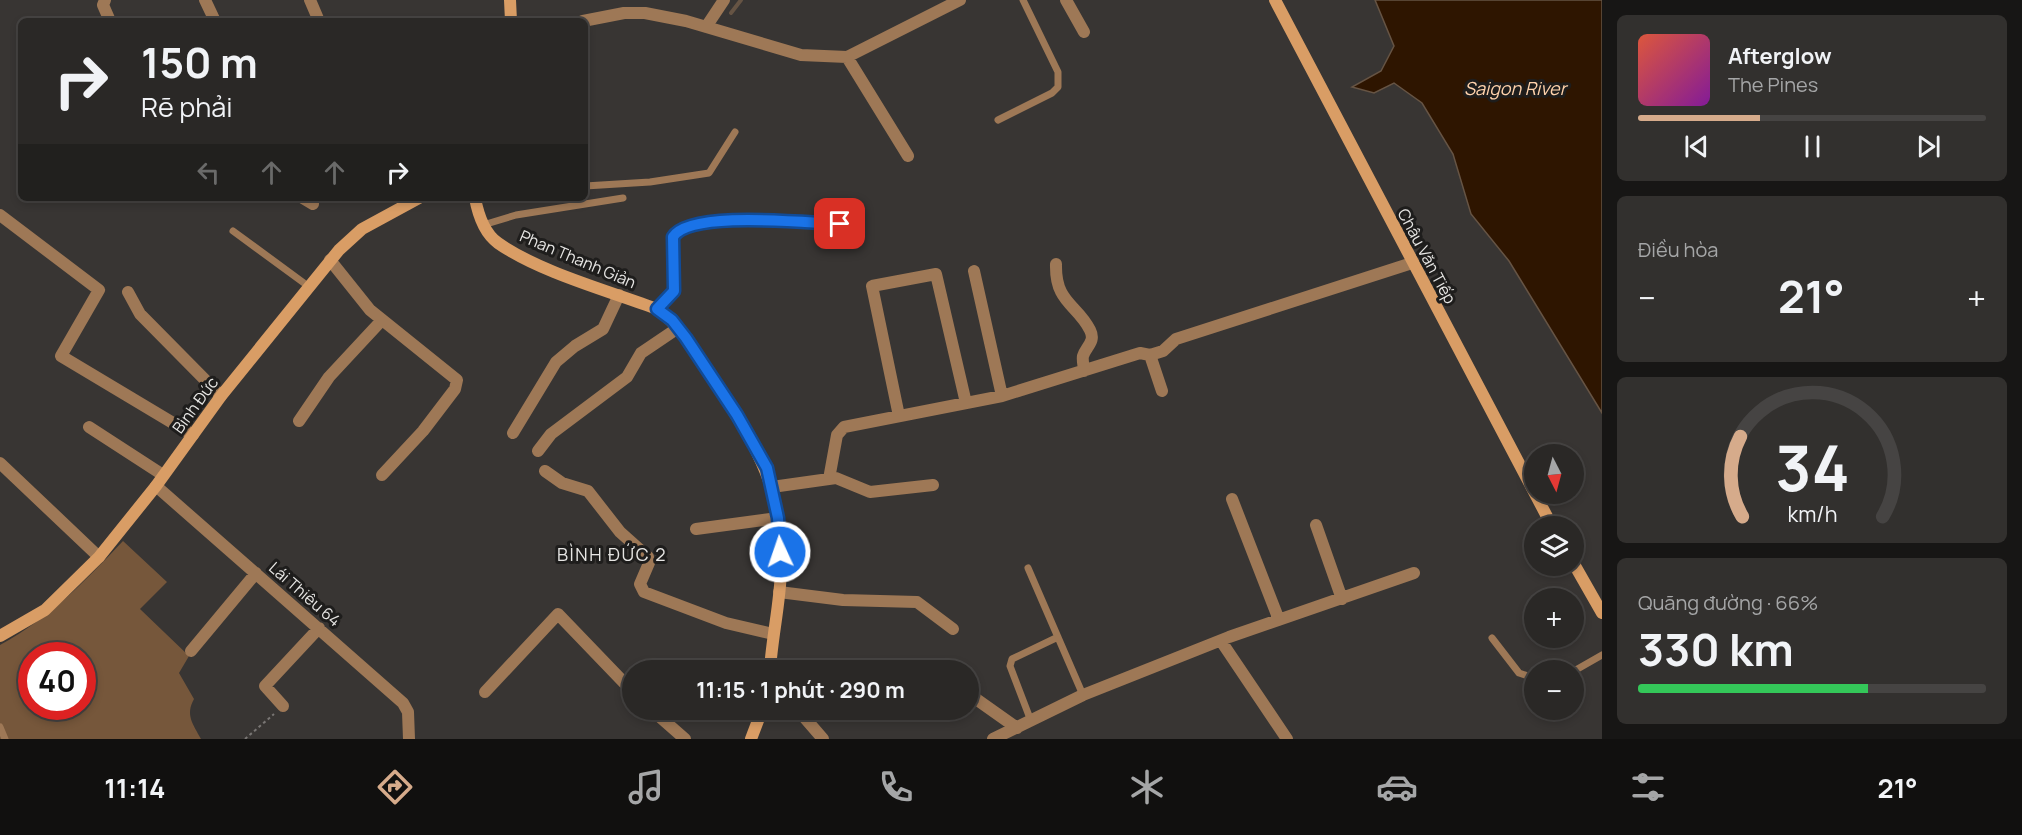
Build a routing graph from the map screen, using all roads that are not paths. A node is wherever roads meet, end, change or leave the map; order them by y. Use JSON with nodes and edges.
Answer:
{"nodes":[{"id":1,"x":105,"y":0,"type":"edge"},
{"id":2,"x":205,"y":0,"type":"edge"},
{"id":3,"x":310,"y":0,"type":"edge"},
{"id":4,"x":510,"y":0,"type":"edge"},
{"id":5,"x":724,"y":0,"type":"edge"},
{"id":6,"x":960,"y":0,"type":"edge"},
{"id":7,"x":1023,"y":0,"type":"edge"},
{"id":8,"x":1066,"y":0,"type":"edge"},
{"id":9,"x":1275,"y":0,"type":"edge"},
{"id":10,"x":938,"y":5,"type":"edge"},
{"id":11,"x":109,"y":18,"type":"edge"},
{"id":12,"x":213,"y":18,"type":"edge"},
{"id":13,"x":318,"y":18,"type":"edge"},
{"id":14,"x":511,"y":18,"type":"edge"},
{"id":15,"x":588,"y":20,"type":"edge"},
{"id":16,"x":706,"y":27,"type":"junction"},
{"id":17,"x":1084,"y":32,"type":"dead end"},
{"id":18,"x":847,"y":57,"type":"junction"},
{"id":19,"x":998,"y":120,"type":"dead end"},
{"id":20,"x":735,"y":132,"type":"dead end"},
{"id":21,"x":908,"y":156,"type":"dead end"},
{"id":22,"x":588,"y":186,"type":"edge"},
{"id":23,"x":623,"y":198,"type":"dead end"},
{"id":24,"x":413,"y":201,"type":"edge"},
{"id":25,"x":476,"y":201,"type":"edge"},
{"id":26,"x":0,"y":215,"type":"edge"},
{"id":27,"x":840,"y":224,"type":"dead end"},
{"id":28,"x":483,"y":225,"type":"junction"},
{"id":29,"x":233,"y":231,"type":"dead end"},
{"id":30,"x":330,"y":260,"type":"junction"},
{"id":31,"x":1412,"y":263,"type":"junction"},
{"id":32,"x":1056,"y":264,"type":"dead end"},
{"id":33,"x":974,"y":270,"type":"dead end"},
{"id":34,"x":308,"y":286,"type":"junction"},
{"id":35,"x":128,"y":292,"type":"dead end"},
{"id":36,"x":619,"y":295,"type":"junction"},
{"id":37,"x":657,"y":309,"type":"junction"},
{"id":38,"x":382,"y":320,"type":"junction"},
{"id":39,"x":678,"y":328,"type":"junction"},
{"id":40,"x":1150,"y":355,"type":"junction"},
{"id":41,"x":1084,"y":371,"type":"junction"},
{"id":42,"x":1162,"y":391,"type":"dead end"},
{"id":43,"x":221,"y":396,"type":"junction"},
{"id":44,"x":1002,"y":396,"type":"junction"},
{"id":45,"x":966,"y":403,"type":"junction"},
{"id":46,"x":899,"y":416,"type":"junction"},
{"id":47,"x":299,"y":421,"type":"dead end"},
{"id":48,"x":89,"y":427,"type":"dead end"},
{"id":49,"x":513,"y":433,"type":"dead end"},
{"id":50,"x":193,"y":435,"type":"junction"},
{"id":51,"x":538,"y":451,"type":"dead end"},
{"id":52,"x":0,"y":462,"type":"edge"},
{"id":53,"x":545,"y":471,"type":"dead end"},
{"id":54,"x":382,"y":475,"type":"dead end"},
{"id":55,"x":828,"y":479,"type":"junction"},
{"id":56,"x":160,"y":481,"type":"junction"},
{"id":57,"x":933,"y":485,"type":"dead end"},
{"id":58,"x":772,"y":487,"type":"junction"},
{"id":59,"x":1232,"y":499,"type":"dead end"},
{"id":60,"x":1547,"y":516,"type":"edge"},
{"id":61,"x":778,"y":518,"type":"junction"},
{"id":62,"x":1316,"y":525,"type":"dead end"},
{"id":63,"x":696,"y":529,"type":"dead end"},
{"id":64,"x":99,"y":557,"type":"junction"},
{"id":65,"x":1028,"y":568,"type":"dead end"},
{"id":66,"x":256,"y":573,"type":"junction"},
{"id":67,"x":1414,"y":573,"type":"dead end"},
{"id":68,"x":1581,"y":576,"type":"edge"},
{"id":69,"x":779,"y":592,"type":"junction"},
{"id":70,"x":1342,"y":599,"type":"junction"},
{"id":71,"x":1602,"y":613,"type":"edge"},
{"id":72,"x":1279,"y":620,"type":"junction"},
{"id":73,"x":319,"y":628,"type":"junction"},
{"id":74,"x":953,"y":629,"type":"dead end"},
{"id":75,"x":773,"y":634,"type":"junction"},
{"id":76,"x":0,"y":636,"type":"edge"},
{"id":77,"x":1058,"y":637,"type":"junction"},
{"id":78,"x":1492,"y":638,"type":"dead end"},
{"id":79,"x":1221,"y":640,"type":"junction"},
{"id":80,"x":191,"y":651,"type":"dead end"},
{"id":81,"x":1602,"y":655,"type":"edge"},
{"id":82,"x":771,"y":660,"type":"edge"},
{"id":83,"x":1584,"y":666,"type":"edge"},
{"id":84,"x":1524,"y":675,"type":"edge"},
{"id":85,"x":622,"y":681,"type":"edge"},
{"id":86,"x":485,"y":692,"type":"dead end"},
{"id":87,"x":1083,"y":695,"type":"junction"},
{"id":88,"x":979,"y":701,"type":"edge"},
{"id":89,"x":283,"y":706,"type":"road end"},
{"id":90,"x":663,"y":720,"type":"edge"},
{"id":91,"x":758,"y":720,"type":"edge"},
{"id":92,"x":807,"y":720,"type":"edge"},
{"id":93,"x":1031,"y":721,"type":"junction"},
{"id":94,"x":0,"y":727,"type":"edge"},
{"id":95,"x":1017,"y":728,"type":"junction"},
{"id":96,"x":5,"y":739,"type":"edge"},
{"id":97,"x":409,"y":739,"type":"edge"},
{"id":98,"x":685,"y":739,"type":"edge"},
{"id":99,"x":751,"y":739,"type":"edge"},
{"id":100,"x":823,"y":739,"type":"edge"},
{"id":101,"x":993,"y":739,"type":"edge"},
{"id":102,"x":1287,"y":739,"type":"edge"}],
"edges":[{"from":1,"to":11,"type":"street"},
{"from":2,"to":12,"type":"street"},
{"from":3,"to":13,"type":"street"},
{"from":4,"to":14,"type":"street"},
{"from":5,"to":16,"type":"street"},
{"from":6,"to":10,"type":"street"},
{"from":7,"to":19,"type":"lane"},
{"from":8,"to":17,"type":"street"},
{"from":9,"to":31,"type":"street","name":"Châu Văn Tiếp"},
{"from":10,"to":18,"type":"street"},
{"from":15,"to":16,"type":"street"},
{"from":16,"to":18,"type":"street"},
{"from":18,"to":21,"type":"street"},
{"from":20,"to":22,"type":"lane"},
{"from":23,"to":28,"type":"lane"},
{"from":24,"to":30,"type":"street","name":"Bình Đức"},
{"from":25,"to":28,"type":"street","name":"Phan Thanh Giản"},
{"from":26,"to":50,"type":"street"},
{"from":27,"to":37,"type":"lane"},
{"from":28,"to":36,"type":"street","name":"Phan Thanh Giản"},
{"from":29,"to":34,"type":"lane"},
{"from":30,"to":34,"type":"street","name":"Bình Đức"},
{"from":30,"to":38,"type":"street"},
{"from":31,"to":40,"type":"street"},
{"from":31,"to":60,"type":"street","name":"Châu Văn Tiếp"},
{"from":32,"to":41,"type":"street"},
{"from":33,"to":44,"type":"street"},
{"from":34,"to":43,"type":"street","name":"Bình Đức"},
{"from":35,"to":43,"type":"street"},
{"from":36,"to":37,"type":"street","name":"Phan Thanh Giản"},
{"from":36,"to":49,"type":"street"},
{"from":37,"to":39,"type":"street","name":"Phan Thanh Giản"},
{"from":38,"to":47,"type":"street"},
{"from":38,"to":54,"type":"street"},
{"from":39,"to":51,"type":"street"},
{"from":39,"to":58,"type":"street","name":"Phan Thanh Giản"},
{"from":40,"to":41,"type":"street"},
{"from":40,"to":42,"type":"street"},
{"from":41,"to":44,"type":"street"},
{"from":43,"to":50,"type":"street","name":"Bình Đức"},
{"from":44,"to":45,"type":"street"},
{"from":45,"to":46,"type":"street"},
{"from":45,"to":46,"type":"street"},
{"from":46,"to":55,"type":"street"},
{"from":48,"to":56,"type":"street","name":"Lái Thiêu 64"},
{"from":50,"to":56,"type":"street","name":"Bình Đức"},
{"from":52,"to":64,"type":"street"},
{"from":53,"to":75,"type":"street"},
{"from":55,"to":57,"type":"street"},
{"from":55,"to":58,"type":"street"},
{"from":56,"to":64,"type":"street","name":"Bình Đức"},
{"from":56,"to":66,"type":"street","name":"Lái Thiêu 64"},
{"from":58,"to":61,"type":"street","name":"Phan Thanh Giản"},
{"from":59,"to":72,"type":"street"},
{"from":61,"to":63,"type":"street"},
{"from":61,"to":69,"type":"street","name":"Phan Thanh Giản"},
{"from":62,"to":70,"type":"street"},
{"from":64,"to":76,"type":"street","name":"Bình Đức"},
{"from":65,"to":77,"type":"lane"},
{"from":66,"to":73,"type":"street","name":"Lái Thiêu 64"},
{"from":66,"to":80,"type":"street"},
{"from":67,"to":70,"type":"street"},
{"from":68,"to":71,"type":"street"},
{"from":69,"to":74,"type":"street"},
{"from":69,"to":75,"type":"street","name":"Phan Thanh Giản"},
{"from":70,"to":72,"type":"street"},
{"from":72,"to":79,"type":"street"},
{"from":73,"to":89,"type":"street"},
{"from":73,"to":97,"type":"street","name":"Lái Thiêu 64"},
{"from":75,"to":82,"type":"street","name":"Phan Thanh Giản"},
{"from":77,"to":87,"type":"lane"},
{"from":77,"to":93,"type":"lane"},
{"from":78,"to":84,"type":"lane"},
{"from":79,"to":87,"type":"street"},
{"from":79,"to":102,"type":"street"},
{"from":81,"to":83,"type":"lane"},
{"from":85,"to":86,"type":"street"},
{"from":87,"to":93,"type":"street"},
{"from":88,"to":95,"type":"street"},
{"from":90,"to":98,"type":"street"},
{"from":91,"to":99,"type":"street"},
{"from":92,"to":100,"type":"street"},
{"from":93,"to":95,"type":"street"},
{"from":94,"to":96,"type":"lane"},
{"from":95,"to":101,"type":"street"}]}
